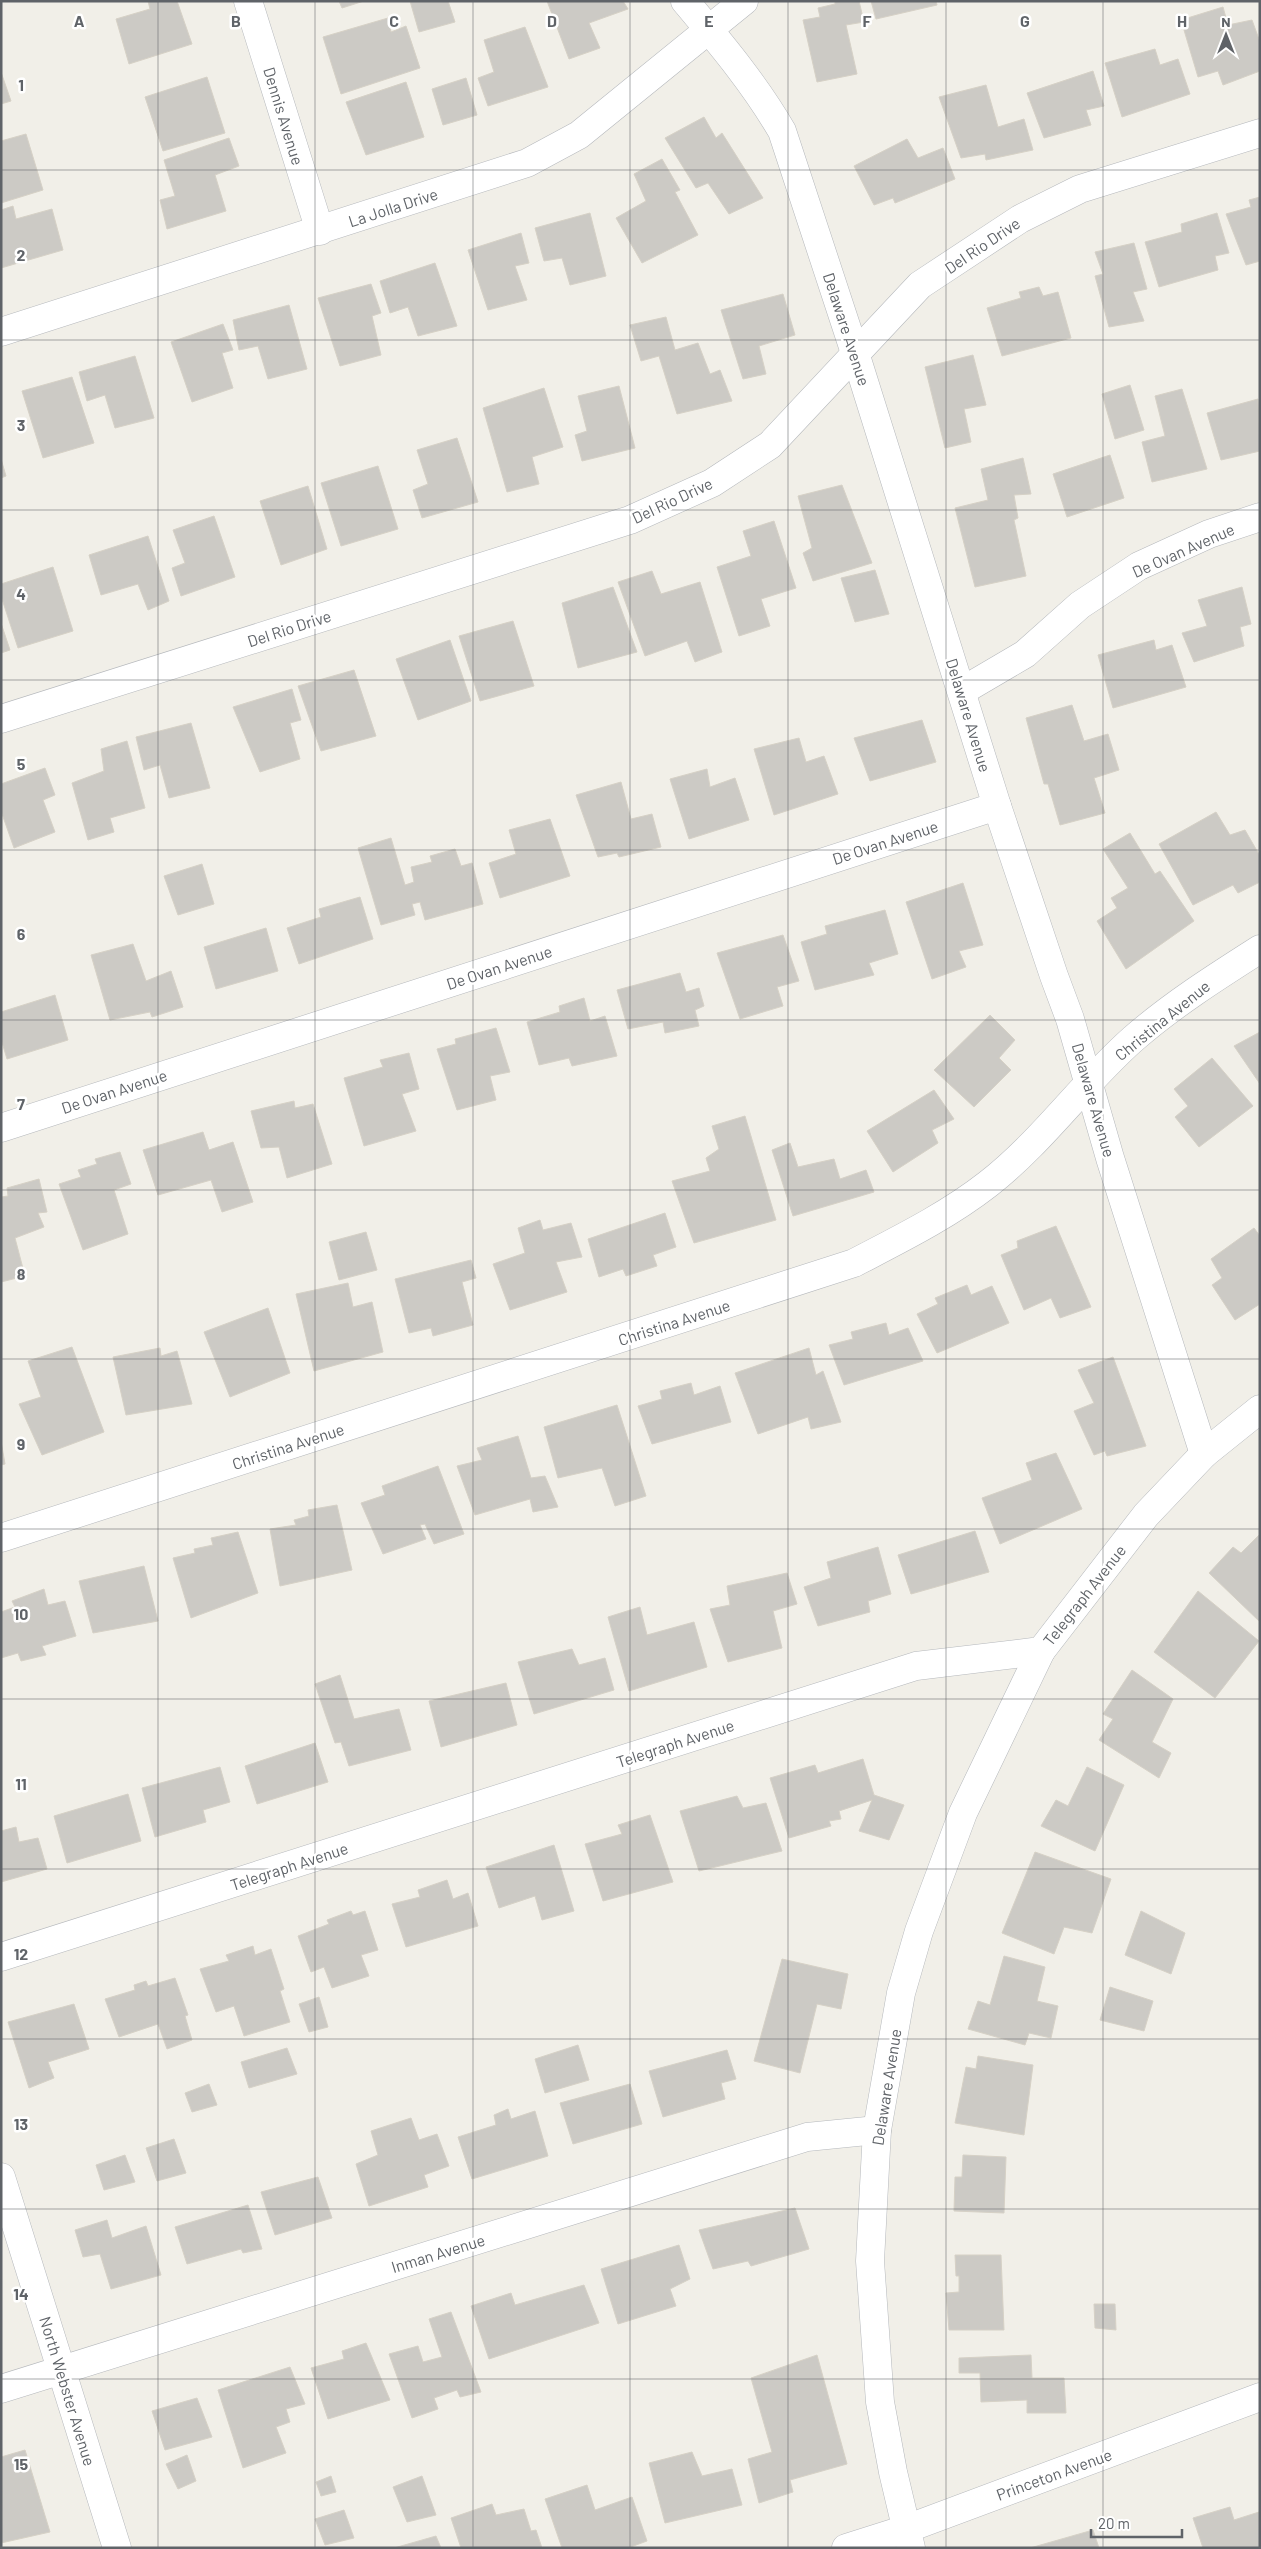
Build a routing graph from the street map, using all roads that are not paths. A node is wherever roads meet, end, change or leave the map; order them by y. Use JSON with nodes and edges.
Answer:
{"nodes":[{"id":1,"x":248,"y":1,"type":"edge"},
{"id":2,"x":685,"y":1,"type":"edge"},
{"id":3,"x":744,"y":1,"type":"edge"},
{"id":4,"x":709,"y":30,"type":"junction"},
{"id":5,"x":1260,"y":133,"type":"edge"},
{"id":6,"x":320,"y":231,"type":"junction"},
{"id":7,"x":1,"y":332,"type":"edge"},
{"id":8,"x":856,"y":356,"type":"junction"},
{"id":9,"x":1260,"y":518,"type":"edge"},
{"id":10,"x":962,"y":691,"type":"junction"},
{"id":11,"x":1,"y":720,"type":"edge"},
{"id":12,"x":997,"y":806,"type":"junction"},
{"id":13,"x":1260,"y":949,"type":"edge"},
{"id":14,"x":1088,"y":1083,"type":"junction"},
{"id":15,"x":1,"y":1128,"type":"edge"},
{"id":16,"x":1260,"y":1409,"type":"edge"},
{"id":17,"x":1204,"y":1454,"type":"junction"},
{"id":18,"x":1,"y":1538,"type":"edge"},
{"id":19,"x":1042,"y":1651,"type":"junction"},
{"id":20,"x":1,"y":1957,"type":"edge"},
{"id":21,"x":876,"y":2130,"type":"junction"},
{"id":22,"x":1,"y":2177,"type":"edge"},
{"id":23,"x":62,"y":2370,"type":"junction"},
{"id":24,"x":1,"y":2389,"type":"edge"},
{"id":25,"x":1260,"y":2397,"type":"edge"},
{"id":26,"x":908,"y":2538,"type":"edge"},
{"id":27,"x":117,"y":2548,"type":"edge"},
{"id":28,"x":846,"y":2548,"type":"edge"}],
"edges":[{"from":1,"to":6,"type":"street","name":"Dennis Avenue"},
{"from":2,"to":4,"type":"street","name":"Delaware Avenue"},
{"from":3,"to":4,"type":"street","name":"La Jolla Drive"},
{"from":4,"to":6,"type":"street","name":"La Jolla Drive"},
{"from":4,"to":8,"type":"street","name":"Delaware Avenue"},
{"from":5,"to":8,"type":"street","name":"Del Rio Drive"},
{"from":6,"to":7,"type":"street","name":"La Jolla Drive"},
{"from":8,"to":10,"type":"street","name":"Delaware Avenue"},
{"from":8,"to":11,"type":"street","name":"Del Rio Drive"},
{"from":9,"to":10,"type":"street","name":"De Ovan Avenue"},
{"from":10,"to":12,"type":"street","name":"Delaware Avenue"},
{"from":12,"to":14,"type":"street","name":"Delaware Avenue"},
{"from":12,"to":15,"type":"street","name":"De Ovan Avenue"},
{"from":13,"to":14,"type":"street","name":"Christina Avenue"},
{"from":14,"to":17,"type":"street","name":"Delaware Avenue"},
{"from":14,"to":18,"type":"street","name":"Christina Avenue"},
{"from":16,"to":17,"type":"street","name":"Telegraph Avenue"},
{"from":17,"to":19,"type":"street","name":"Telegraph Avenue"},
{"from":19,"to":20,"type":"street","name":"Telegraph Avenue"},
{"from":19,"to":21,"type":"street","name":"Delaware Avenue"},
{"from":21,"to":23,"type":"street","name":"Inman Avenue"},
{"from":21,"to":26,"type":"street","name":"Delaware Avenue"},
{"from":22,"to":23,"type":"street","name":"North Webster Avenue"},
{"from":23,"to":24,"type":"street","name":"Inman Avenue"},
{"from":23,"to":27,"type":"street","name":"North Webster Avenue"},
{"from":25,"to":26,"type":"street","name":"Princeton Avenue"},
{"from":26,"to":28,"type":"street","name":"Princeton Avenue"}]}
